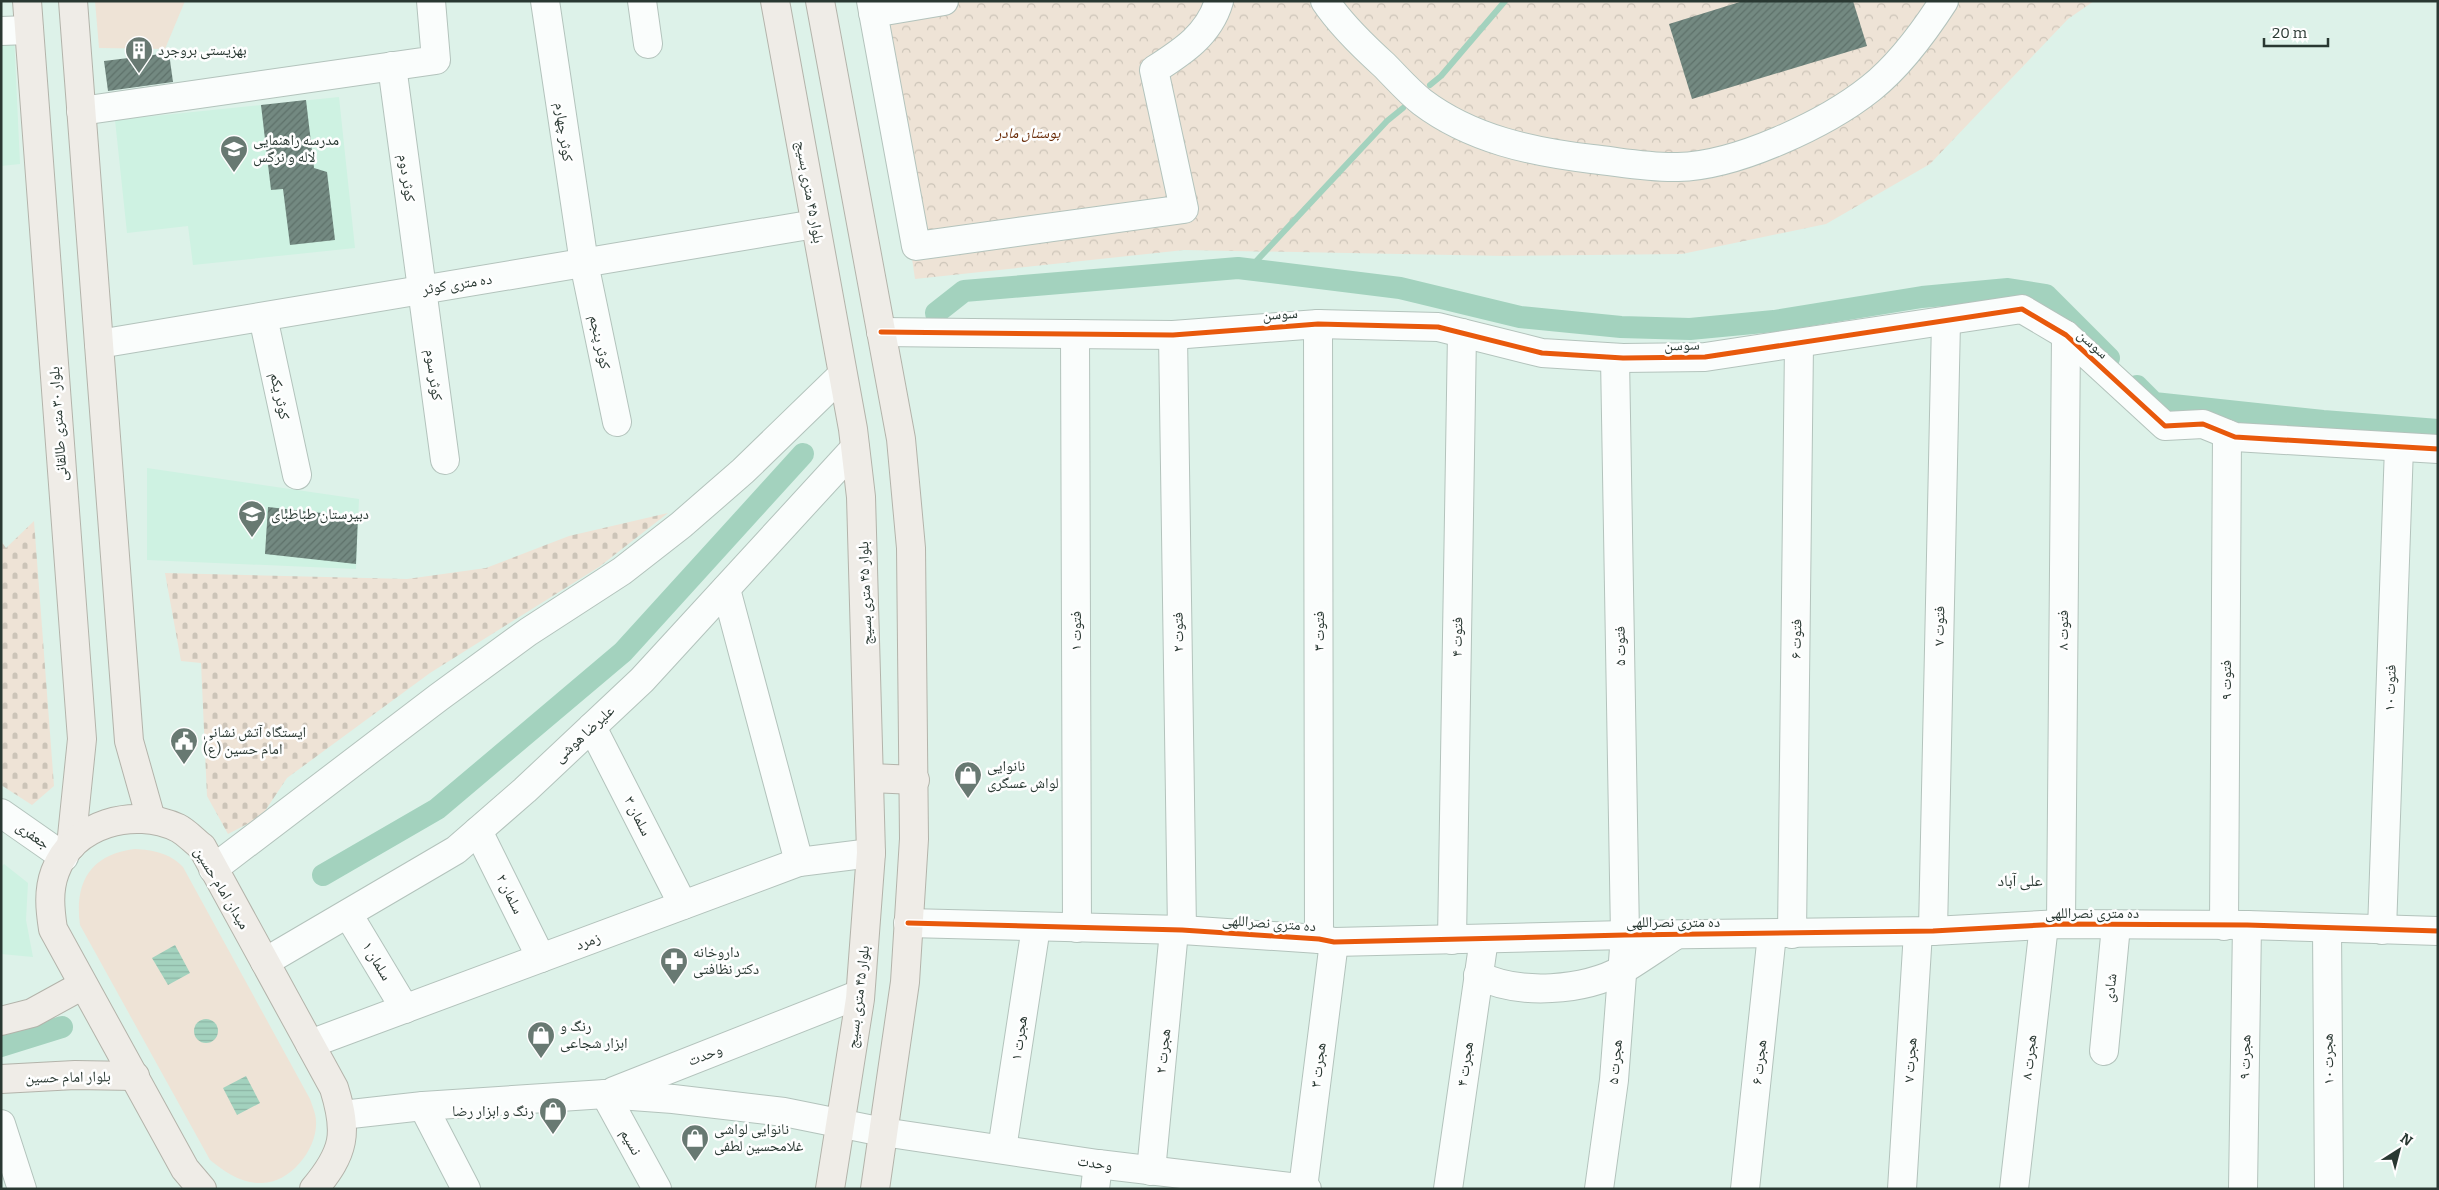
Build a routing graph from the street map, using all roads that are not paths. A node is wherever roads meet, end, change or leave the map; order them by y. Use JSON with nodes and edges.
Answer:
{"nodes":[{"id":1,"x":27,"y":1,"type":"edge"},
{"id":2,"x":73,"y":1,"type":"edge"},
{"id":3,"x":431,"y":1,"type":"edge"},
{"id":4,"x":545,"y":1,"type":"edge"},
{"id":5,"x":642,"y":1,"type":"edge"},
{"id":6,"x":775,"y":1,"type":"edge"},
{"id":7,"x":820,"y":1,"type":"edge"},
{"id":8,"x":944,"y":1,"type":"edge"},
{"id":9,"x":1219,"y":1,"type":"edge"},
{"id":10,"x":1325,"y":1,"type":"edge"},
{"id":11,"x":1944,"y":1,"type":"edge"},
{"id":12,"x":872,"y":7,"type":"edge"},
{"id":13,"x":29,"y":30,"type":"junction"},
{"id":14,"x":1,"y":31,"type":"edge"},
{"id":15,"x":648,"y":44,"type":"dead end"},
{"id":16,"x":392,"y":66,"type":"junction"},
{"id":17,"x":81,"y":110,"type":"junction"},
{"id":18,"x":815,"y":224,"type":"junction"},
{"id":19,"x":584,"y":263,"type":"junction"},
{"id":20,"x":422,"y":290,"type":"junction"},
{"id":21,"x":263,"y":316,"type":"junction"},
{"id":22,"x":1946,"y":321,"type":"junction"},
{"id":23,"x":1318,"y":324,"type":"junction"},
{"id":24,"x":881,"y":332,"type":"junction"},
{"id":25,"x":1462,"y":333,"type":"junction"},
{"id":26,"x":1075,"y":334,"type":"junction"},
{"id":27,"x":1173,"y":335,"type":"junction"},
{"id":28,"x":2066,"y":336,"type":"junction"},
{"id":29,"x":99,"y":344,"type":"junction"},
{"id":30,"x":1799,"y":344,"type":"junction"},
{"id":31,"x":1614,"y":358,"type":"junction"},
{"id":32,"x":842,"y":375,"type":"junction"},
{"id":33,"x":617,"y":422,"type":"dead end"},
{"id":34,"x":2227,"y":434,"type":"junction"},
{"id":35,"x":2399,"y":447,"type":"junction"},
{"id":36,"x":855,"y":448,"type":"junction"},
{"id":37,"x":2438,"y":449,"type":"edge"},
{"id":38,"x":445,"y":460,"type":"dead end"},
{"id":39,"x":297,"y":475,"type":"dead end"},
{"id":40,"x":726,"y":589,"type":"junction"},
{"id":41,"x":592,"y":727,"type":"junction"},
{"id":42,"x":871,"y":778,"type":"junction"},
{"id":43,"x":915,"y":780,"type":"junction"},
{"id":44,"x":1,"y":813,"type":"edge"},
{"id":45,"x":151,"y":818,"type":"junction"},
{"id":46,"x":478,"y":831,"type":"junction"},
{"id":47,"x":68,"y":852,"type":"junction"},
{"id":48,"x":871,"y":853,"type":"junction"},
{"id":49,"x":799,"y":862,"type":"junction"},
{"id":50,"x":213,"y":869,"type":"junction"},
{"id":51,"x":683,"y":905,"type":"junction"},
{"id":52,"x":348,"y":914,"type":"junction"},
{"id":53,"x":908,"y":923,"type":"junction"},
{"id":54,"x":2052,"y":925,"type":"junction"},
{"id":55,"x":2116,"y":926,"type":"junction"},
{"id":56,"x":2236,"y":926,"type":"junction"},
{"id":57,"x":1036,"y":927,"type":"junction"},
{"id":58,"x":1078,"y":928,"type":"junction"},
{"id":59,"x":2327,"y":929,"type":"junction"},
{"id":60,"x":1178,"y":930,"type":"junction"},
{"id":61,"x":2382,"y":930,"type":"junction"},
{"id":62,"x":2438,"y":931,"type":"edge"},
{"id":63,"x":1925,"y":932,"type":"junction"},
{"id":64,"x":1782,"y":934,"type":"junction"},
{"id":65,"x":1625,"y":935,"type":"junction"},
{"id":66,"x":1676,"y":935,"type":"junction"},
{"id":67,"x":1484,"y":939,"type":"junction"},
{"id":68,"x":1327,"y":940,"type":"junction"},
{"id":69,"x":1452,"y":940,"type":"junction"},
{"id":70,"x":541,"y":958,"type":"junction"},
{"id":71,"x":265,"y":962,"type":"junction"},
{"id":72,"x":1622,"y":970,"type":"junction"},
{"id":73,"x":1478,"y":975,"type":"junction"},
{"id":74,"x":83,"y":984,"type":"junction"},
{"id":75,"x":860,"y":994,"type":"junction"},
{"id":76,"x":405,"y":1009,"type":"junction"},
{"id":77,"x":1,"y":1021,"type":"edge"},
{"id":78,"x":310,"y":1044,"type":"junction"},
{"id":79,"x":2104,"y":1051,"type":"dead end"},
{"id":80,"x":135,"y":1076,"type":"junction"},
{"id":81,"x":1,"y":1079,"type":"edge"},
{"id":82,"x":605,"y":1094,"type":"junction"},
{"id":83,"x":423,"y":1106,"type":"junction"},
{"id":84,"x":342,"y":1116,"type":"junction"},
{"id":85,"x":1,"y":1124,"type":"edge"},
{"id":86,"x":841,"y":1124,"type":"junction"},
{"id":87,"x":883,"y":1132,"type":"junction"},
{"id":88,"x":1002,"y":1148,"type":"junction"},
{"id":89,"x":1151,"y":1171,"type":"junction"},
{"id":90,"x":1096,"y":1176,"type":"edge"},
{"id":91,"x":1251,"y":1186,"type":"edge"},
{"id":92,"x":316,"y":1188,"type":"edge"},
{"id":93,"x":1303,"y":1188,"type":"edge"},
{"id":94,"x":22,"y":1189,"type":"edge"},
{"id":95,"x":202,"y":1189,"type":"edge"},
{"id":96,"x":466,"y":1189,"type":"edge"},
{"id":97,"x":657,"y":1189,"type":"edge"},
{"id":98,"x":830,"y":1189,"type":"edge"},
{"id":99,"x":875,"y":1189,"type":"edge"},
{"id":100,"x":1307,"y":1189,"type":"edge"},
{"id":101,"x":1448,"y":1189,"type":"edge"},
{"id":102,"x":1599,"y":1189,"type":"edge"},
{"id":103,"x":1744,"y":1189,"type":"edge"},
{"id":104,"x":1902,"y":1189,"type":"edge"},
{"id":105,"x":2014,"y":1189,"type":"edge"},
{"id":106,"x":2243,"y":1189,"type":"edge"},
{"id":107,"x":2330,"y":1189,"type":"edge"}],
"edges":[{"from":1,"to":13,"type":"main road","name":"بلوار ۳۰ متری طالقانی"},
{"from":2,"to":17,"type":"main road"},
{"from":3,"to":16,"type":"street"},
{"from":4,"to":19,"type":"street","name":"کوثر چهارم"},
{"from":5,"to":15,"type":"street"},
{"from":6,"to":18,"type":"main road","name":"بلوار ۴۵ متری بسیج"},
{"from":7,"to":24,"type":"main road"},
{"from":8,"to":12,"type":"street"},
{"from":9,"to":12,"type":"street"},
{"from":10,"to":11,"type":"street"},
{"from":13,"to":14,"type":"street"},
{"from":13,"to":47,"type":"main road","name":"بلوار ۳۰ متری طالقانی"},
{"from":16,"to":17,"type":"street"},
{"from":16,"to":20,"type":"street","name":"کوثر دوم"},
{"from":17,"to":29,"type":"main road"},
{"from":18,"to":19,"type":"street","name":"ده متری کوثر"},
{"from":18,"to":32,"type":"main road","name":"بلوار ۴۵ متری بسیج"},
{"from":19,"to":20,"type":"street","name":"ده متری کوثر"},
{"from":19,"to":33,"type":"street","name":"کوثر پنجم"},
{"from":20,"to":21,"type":"street","name":"ده متری کوثر"},
{"from":20,"to":38,"type":"street","name":"کوثر سوم"},
{"from":21,"to":29,"type":"street","name":"ده متری کوثر"},
{"from":21,"to":39,"type":"street","name":"کوثر یکم"},
{"from":22,"to":28,"type":"street","name":"سوسن"},
{"from":22,"to":30,"type":"street","name":"سوسن"},
{"from":22,"to":63,"type":"street","name":"فتوت ۷"},
{"from":23,"to":25,"type":"street","name":"سوسن"},
{"from":23,"to":27,"type":"street","name":"سوسن"},
{"from":23,"to":68,"type":"street","name":"فتوت ۳"},
{"from":24,"to":26,"type":"street","name":"سوسن"},
{"from":24,"to":43,"type":"main road"},
{"from":25,"to":31,"type":"street","name":"سوسن"},
{"from":25,"to":69,"type":"street","name":"فتوت ۴"},
{"from":26,"to":27,"type":"street","name":"سوسن"},
{"from":26,"to":58,"type":"street","name":"فتوت ۱"},
{"from":27,"to":60,"type":"street","name":"فتوت ۲"},
{"from":28,"to":34,"type":"street","name":"سوسن"},
{"from":28,"to":54,"type":"street","name":"فتوت ۸"},
{"from":29,"to":45,"type":"main road"},
{"from":30,"to":31,"type":"street","name":"سوسن"},
{"from":30,"to":64,"type":"street","name":"فتوت ۶"},
{"from":31,"to":65,"type":"street","name":"فتوت ۵"},
{"from":32,"to":36,"type":"main road","name":"بلوار ۴۵ متری بسیج"},
{"from":32,"to":50,"type":"street"},
{"from":34,"to":35,"type":"street","name":"سوسن"},
{"from":34,"to":56,"type":"street","name":"فتوت ۹"},
{"from":35,"to":37,"type":"street","name":"سوسن"},
{"from":35,"to":61,"type":"street","name":"فتوت ۱۰"},
{"from":36,"to":40,"type":"street","name":"علیرضا هوشی"},
{"from":36,"to":42,"type":"main road","name":"بلوار ۴۵ متری بسیج"},
{"from":40,"to":41,"type":"street","name":"علیرضا هوشی"},
{"from":40,"to":49,"type":"street"},
{"from":41,"to":46,"type":"street","name":"علیرضا هوشی"},
{"from":41,"to":51,"type":"street","name":"سلمان ۳"},
{"from":42,"to":43,"type":"main road"},
{"from":42,"to":48,"type":"main road","name":"بلوار ۴۵ متری بسیج"},
{"from":43,"to":53,"type":"main road"},
{"from":44,"to":47,"type":"street","name":"جعفری"},
{"from":45,"to":47,"type":"main road","name":"میدان امام حسین"},
{"from":45,"to":50,"type":"main road","name":"میدان امام حسین"},
{"from":46,"to":52,"type":"street","name":"علیرضا هوشی"},
{"from":46,"to":70,"type":"street","name":"سلمان ۲"},
{"from":47,"to":74,"type":"main road","name":"میدان امام حسین"},
{"from":48,"to":49,"type":"street","name":"زمرد"},
{"from":48,"to":75,"type":"main road","name":"بلوار ۴۵ متری بسیج"},
{"from":49,"to":51,"type":"street","name":"زمرد"},
{"from":50,"to":71,"type":"main road","name":"میدان امام حسین"},
{"from":51,"to":70,"type":"street","name":"زمرد"},
{"from":52,"to":71,"type":"street","name":"علیرضا هوشی"},
{"from":52,"to":76,"type":"street","name":"سلمان ۱"},
{"from":53,"to":57,"type":"street","name":"ده متری نصراللهی"},
{"from":53,"to":87,"type":"main road"},
{"from":54,"to":55,"type":"street","name":"ده متری نصراللهی"},
{"from":54,"to":63,"type":"street","name":"ده متری نصراللهی"},
{"from":54,"to":105,"type":"street","name":"هجرت ۸"},
{"from":55,"to":56,"type":"street","name":"ده متری نصراللهی"},
{"from":55,"to":79,"type":"street","name":"شادی"},
{"from":56,"to":59,"type":"street","name":"ده متری نصراللهی"},
{"from":56,"to":106,"type":"street","name":"هجرت ۹"},
{"from":57,"to":58,"type":"street","name":"ده متری نصراللهی"},
{"from":57,"to":88,"type":"street","name":"هجرت ۱"},
{"from":58,"to":60,"type":"street","name":"ده متری نصراللهی"},
{"from":59,"to":61,"type":"street","name":"ده متری نصراللهی"},
{"from":59,"to":107,"type":"street","name":"هجرت ۱۰"},
{"from":60,"to":68,"type":"street","name":"ده متری نصراللهی"},
{"from":60,"to":89,"type":"street","name":"هجرت ۲"},
{"from":61,"to":62,"type":"street","name":"ده متری نصراللهی"},
{"from":63,"to":64,"type":"street","name":"ده متری نصراللهی"},
{"from":63,"to":104,"type":"street","name":"هجرت ۷"},
{"from":64,"to":66,"type":"street","name":"ده متری نصراللهی"},
{"from":64,"to":103,"type":"street","name":"هجرت ۶"},
{"from":65,"to":66,"type":"street","name":"ده متری نصراللهی"},
{"from":65,"to":67,"type":"street","name":"ده متری نصراللهی"},
{"from":65,"to":72,"type":"street","name":"هجرت ۵"},
{"from":66,"to":72,"type":"street"},
{"from":67,"to":69,"type":"street","name":"ده متری نصراللهی"},
{"from":67,"to":73,"type":"street","name":"هجرت ۴"},
{"from":68,"to":69,"type":"street","name":"ده متری نصراللهی"},
{"from":68,"to":93,"type":"street","name":"هجرت ۳"},
{"from":70,"to":76,"type":"street","name":"زمرد"},
{"from":71,"to":78,"type":"main road","name":"میدان امام حسین"},
{"from":72,"to":73,"type":"street"},
{"from":72,"to":102,"type":"street","name":"هجرت ۵"},
{"from":73,"to":101,"type":"street","name":"هجرت ۴"},
{"from":74,"to":77,"type":"main road"},
{"from":74,"to":80,"type":"main road","name":"میدان امام حسین"},
{"from":75,"to":82,"type":"street","name":"وحدت"},
{"from":75,"to":86,"type":"main road","name":"بلوار ۴۵ متری بسیج"},
{"from":76,"to":78,"type":"street","name":"زمرد"},
{"from":78,"to":84,"type":"main road","name":"میدان امام حسین"},
{"from":80,"to":81,"type":"main road","name":"بلوار امام حسین"},
{"from":80,"to":95,"type":"main road","name":"میدان امام حسین"},
{"from":82,"to":83,"type":"street","name":"وحدت"},
{"from":82,"to":86,"type":"street","name":"وحدت"},
{"from":82,"to":97,"type":"street","name":"نسیم"},
{"from":83,"to":84,"type":"street","name":"وحدت"},
{"from":83,"to":96,"type":"street"},
{"from":84,"to":92,"type":"main road","name":"میدان امام حسین"},
{"from":85,"to":94,"type":"street"},
{"from":86,"to":87,"type":"street","name":"وحدت"},
{"from":86,"to":98,"type":"main road","name":"بلوار ۴۵ متری بسیج"},
{"from":87,"to":88,"type":"street","name":"وحدت"},
{"from":87,"to":99,"type":"main road"},
{"from":88,"to":90,"type":"street","name":"وحدت"},
{"from":89,"to":90,"type":"street","name":"وحدت"},
{"from":89,"to":91,"type":"street","name":"وحدت"},
{"from":91,"to":93,"type":"street","name":"وحدت"},
{"from":93,"to":100,"type":"street","name":"وحدت"}]}
